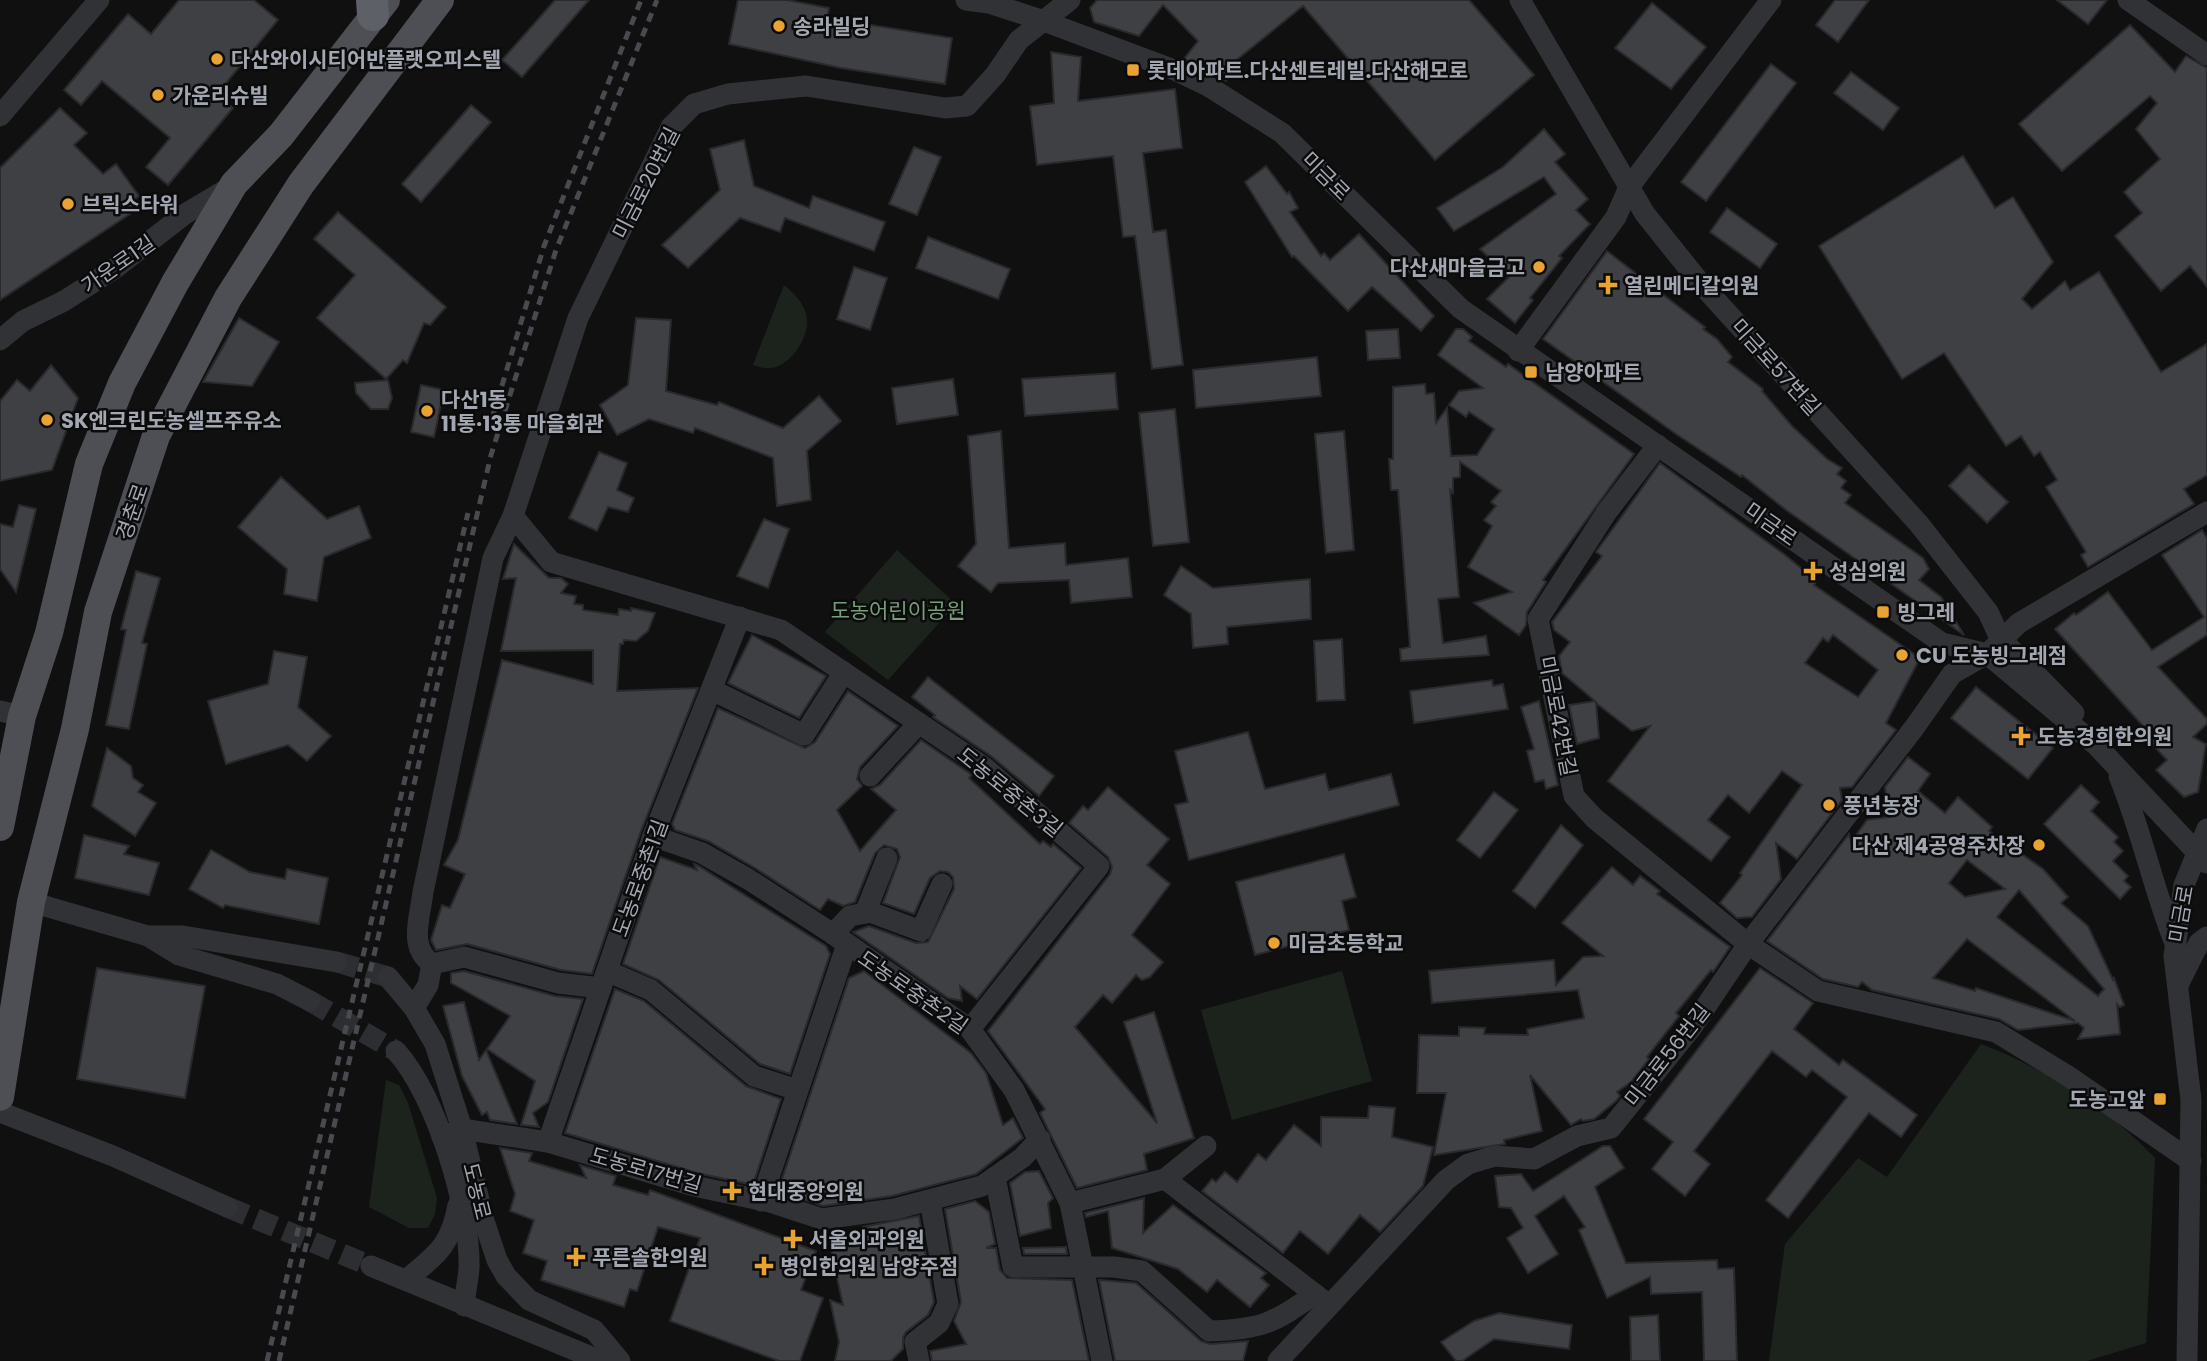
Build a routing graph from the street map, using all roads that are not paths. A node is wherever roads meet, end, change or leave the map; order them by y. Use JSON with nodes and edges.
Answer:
{"nodes":[{"id":1,"x":99,"y":0,"type":"edge"},
{"id":2,"x":440,"y":0,"type":"edge"},
{"id":3,"x":966,"y":0,"type":"edge"},
{"id":4,"x":1070,"y":0,"type":"edge"},
{"id":5,"x":1520,"y":0,"type":"edge"},
{"id":6,"x":1771,"y":0,"type":"edge"},
{"id":7,"x":2128,"y":0,"type":"edge"},
{"id":8,"x":377,"y":5,"type":"edge"},
{"id":9,"x":1041,"y":20,"type":"junction"},
{"id":10,"x":2207,"y":55,"type":"edge"},
{"id":11,"x":0,"y":116,"type":"edge"},
{"id":12,"x":234,"y":184,"type":"junction"},
{"id":13,"x":1629,"y":187,"type":"junction"},
{"id":14,"x":0,"y":340,"type":"edge"},
{"id":15,"x":1518,"y":351,"type":"junction"},
{"id":16,"x":1658,"y":444,"type":"junction"},
{"id":17,"x":2207,"y":512,"type":"edge"},
{"id":18,"x":513,"y":516,"type":"junction"},
{"id":19,"x":740,"y":617,"type":"junction"},
{"id":20,"x":1994,"y":646,"type":"junction"},
{"id":21,"x":844,"y":672,"type":"junction"},
{"id":22,"x":712,"y":690,"type":"junction"},
{"id":23,"x":11,"y":713,"type":"edge"},
{"id":24,"x":919,"y":723,"type":"junction"},
{"id":25,"x":2113,"y":764,"type":"junction"},
{"id":26,"x":870,"y":776,"type":"dead end"},
{"id":27,"x":0,"y":827,"type":"edge"},
{"id":28,"x":2207,"y":829,"type":"edge"},
{"id":29,"x":653,"y":836,"type":"junction"},
{"id":30,"x":887,"y":858,"type":"dead end"},
{"id":31,"x":2204,"y":859,"type":"edge"},
{"id":32,"x":942,"y":884,"type":"dead end"},
{"id":33,"x":31,"y":902,"type":"junction"},
{"id":34,"x":865,"y":913,"type":"junction"},
{"id":35,"x":148,"y":936,"type":"junction"},
{"id":36,"x":2207,"y":937,"type":"edge"},
{"id":37,"x":840,"y":939,"type":"junction"},
{"id":38,"x":2175,"y":943,"type":"junction"},
{"id":39,"x":1748,"y":944,"type":"junction"},
{"id":40,"x":337,"y":962,"type":"tunnel mouth"},
{"id":41,"x":432,"y":964,"type":"junction"},
{"id":42,"x":388,"y":977,"type":"tunnel mouth"},
{"id":43,"x":604,"y":979,"type":"junction"},
{"id":44,"x":2178,"y":985,"type":"junction"},
{"id":45,"x":310,"y":1001,"type":"tunnel mouth"},
{"id":46,"x":414,"y":1008,"type":"junction"},
{"id":47,"x":970,"y":1029,"type":"junction"},
{"id":48,"x":396,"y":1051,"type":"tunnel mouth"},
{"id":49,"x":797,"y":1090,"type":"junction"},
{"id":50,"x":0,"y":1097,"type":"edge"},
{"id":51,"x":0,"y":1112,"type":"edge"},
{"id":52,"x":452,"y":1133,"type":"junction"},
{"id":53,"x":1040,"y":1139,"type":"junction"},
{"id":54,"x":548,"y":1142,"type":"junction"},
{"id":55,"x":1206,"y":1146,"type":"dead end"},
{"id":56,"x":2191,"y":1161,"type":"junction"},
{"id":57,"x":995,"y":1177,"type":"junction"},
{"id":58,"x":1165,"y":1179,"type":"junction"},
{"id":59,"x":459,"y":1200,"type":"junction"},
{"id":60,"x":761,"y":1200,"type":"junction"},
{"id":61,"x":930,"y":1200,"type":"junction"},
{"id":62,"x":1070,"y":1203,"type":"junction"},
{"id":63,"x":227,"y":1207,"type":"tunnel mouth"},
{"id":64,"x":371,"y":1266,"type":"tunnel mouth"},
{"id":65,"x":1084,"y":1267,"type":"junction"},
{"id":66,"x":406,"y":1280,"type":"junction"},
{"id":67,"x":1322,"y":1299,"type":"junction"},
{"id":68,"x":464,"y":1306,"type":"junction"},
{"id":69,"x":601,"y":1361,"type":"edge"},
{"id":70,"x":620,"y":1361,"type":"edge"},
{"id":71,"x":919,"y":1361,"type":"edge"},
{"id":72,"x":1102,"y":1361,"type":"edge"},
{"id":73,"x":1278,"y":1361,"type":"edge"},
{"id":74,"x":2187,"y":1361,"type":"edge"}],
"edges":[{"from":1,"to":11,"type":"street"},
{"from":2,"to":33,"type":"main road","name":"경춘로"},
{"from":3,"to":9,"type":"street","name":"미금로"},
{"from":4,"to":9,"type":"street"},
{"from":5,"to":13,"type":"street","name":"미금로57번길"},
{"from":6,"to":13,"type":"street"},
{"from":7,"to":10,"type":"street"},
{"from":8,"to":12,"type":"main road"},
{"from":9,"to":15,"type":"street","name":"미금로"},
{"from":9,"to":18,"type":"street","name":"미금로20번길"},
{"from":12,"to":14,"type":"street","name":"가운로1길"},
{"from":12,"to":23,"type":"main road"},
{"from":13,"to":15,"type":"street"},
{"from":13,"to":20,"type":"street","name":"미금로57번길"},
{"from":15,"to":16,"type":"street","name":"미금로"},
{"from":16,"to":20,"type":"street","name":"미금로"},
{"from":16,"to":39,"type":"street","name":"미금로42번길"},
{"from":17,"to":20,"type":"street","name":"미금로56번길"},
{"from":18,"to":19,"type":"street","name":"도농로중촌3길"},
{"from":18,"to":41,"type":"street"},
{"from":19,"to":21,"type":"street","name":"도농로중촌3길"},
{"from":19,"to":22,"type":"street","name":"도농로중촌1길"},
{"from":20,"to":25,"type":"street","name":"미금로"},
{"from":20,"to":39,"type":"street","name":"미금로56번길"},
{"from":21,"to":22,"type":"street"},
{"from":21,"to":24,"type":"street","name":"도농로중촌3길"},
{"from":22,"to":29,"type":"street","name":"도농로중촌1길"},
{"from":23,"to":27,"type":"main road"},
{"from":24,"to":26,"type":"street"},
{"from":24,"to":47,"type":"street","name":"도농로중촌3길"},
{"from":25,"to":31,"type":"street","name":"미금로"},
{"from":25,"to":38,"type":"street"},
{"from":28,"to":31,"type":"street"},
{"from":29,"to":37,"type":"street","name":"도농로중촌2길"},
{"from":29,"to":43,"type":"street","name":"도농로중촌1길"},
{"from":30,"to":34,"type":"street"},
{"from":31,"to":38,"type":"street","name":"미금로"},
{"from":32,"to":34,"type":"street"},
{"from":33,"to":35,"type":"street"},
{"from":33,"to":50,"type":"main road","name":"경춘로"},
{"from":34,"to":37,"type":"street"},
{"from":35,"to":40,"type":"street"},
{"from":35,"to":45,"type":"street"},
{"from":36,"to":44,"type":"street"},
{"from":37,"to":47,"type":"street","name":"도농로중촌2길"},
{"from":37,"to":49,"type":"street"},
{"from":38,"to":44,"type":"street","name":"미금로"},
{"from":39,"to":56,"type":"street","name":"미금로42번길"},
{"from":39,"to":67,"type":"street","name":"미금로56번길"},
{"from":41,"to":43,"type":"street"},
{"from":41,"to":46,"type":"street"},
{"from":42,"to":46,"type":"street","name":"도농로"},
{"from":43,"to":49,"type":"street"},
{"from":43,"to":54,"type":"street","name":"도농로중촌1길"},
{"from":44,"to":56,"type":"street","name":"미금로"},
{"from":46,"to":52,"type":"street","name":"도농로"},
{"from":47,"to":53,"type":"street","name":"도농로중촌2길"},
{"from":48,"to":52,"type":"street","name":"도농로"},
{"from":49,"to":60,"type":"street"},
{"from":51,"to":63,"type":"street"},
{"from":52,"to":54,"type":"street","name":"도농로17번길"},
{"from":52,"to":59,"type":"street","name":"도농로"},
{"from":52,"to":70,"type":"street","name":"도농로"},
{"from":53,"to":57,"type":"street","name":"도농로17번길"},
{"from":53,"to":62,"type":"street","name":"도농로중촌2길"},
{"from":54,"to":60,"type":"street","name":"도농로17번길"},
{"from":55,"to":58,"type":"street"},
{"from":56,"to":74,"type":"street","name":"미금로"},
{"from":57,"to":61,"type":"street","name":"도농로17번길"},
{"from":57,"to":65,"type":"street"},
{"from":58,"to":62,"type":"street"},
{"from":58,"to":67,"type":"street"},
{"from":59,"to":66,"type":"street"},
{"from":59,"to":68,"type":"street","name":"도농로"},
{"from":60,"to":61,"type":"street","name":"도농로17번길"},
{"from":61,"to":71,"type":"street"},
{"from":62,"to":65,"type":"street","name":"도농로중촌2길"},
{"from":64,"to":66,"type":"street"},
{"from":65,"to":67,"type":"street"},
{"from":65,"to":72,"type":"street","name":"도농로중촌2길"},
{"from":66,"to":68,"type":"street"},
{"from":67,"to":73,"type":"street","name":"미금로56번길"},
{"from":68,"to":69,"type":"street"}]}
